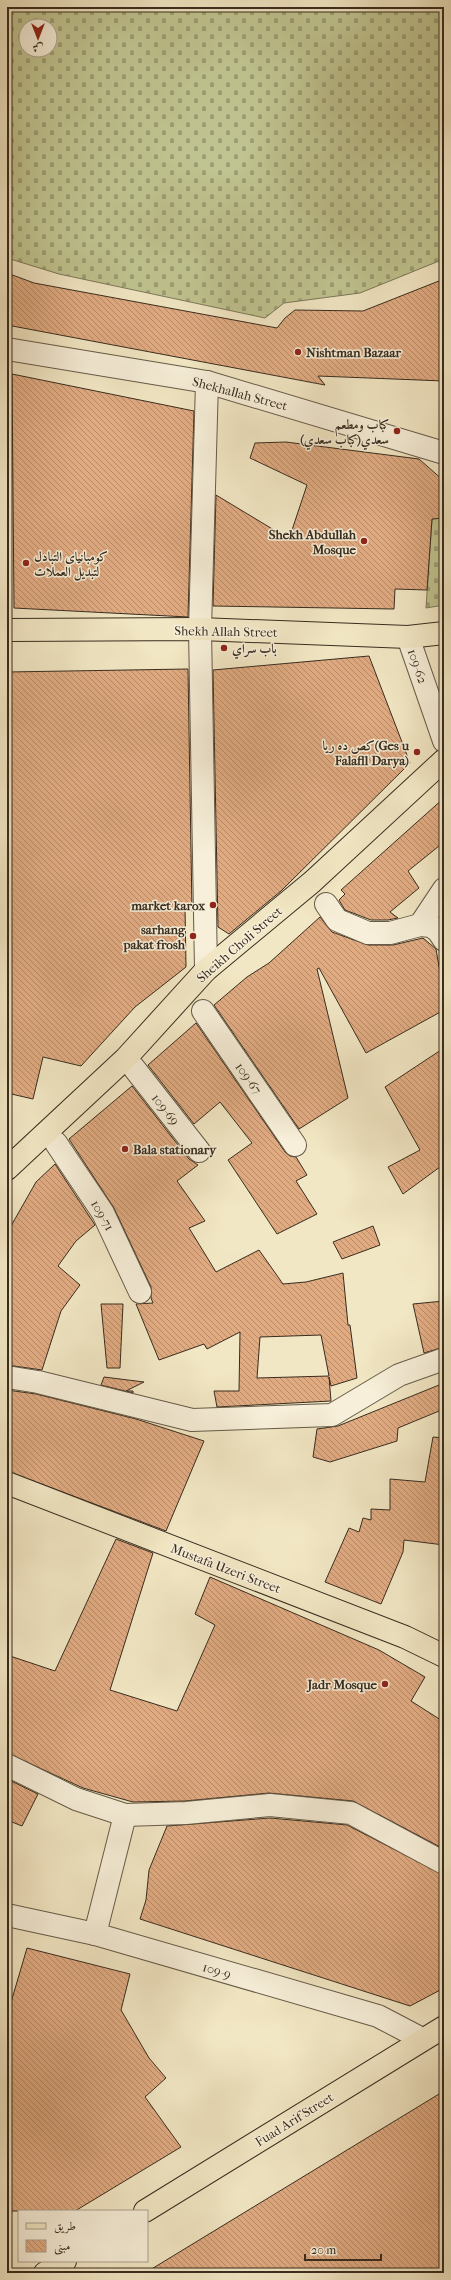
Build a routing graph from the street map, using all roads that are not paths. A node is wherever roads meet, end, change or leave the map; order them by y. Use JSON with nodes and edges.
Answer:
{"nodes":[{"id":1,"x":7,"y":349,"type":"edge"},
{"id":2,"x":207,"y":382,"type":"junction"},
{"id":3,"x":444,"y":453,"type":"edge"},
{"id":4,"x":200,"y":629,"type":"junction"},
{"id":5,"x":7,"y":630,"type":"edge"},
{"id":6,"x":444,"y":633,"type":"edge"},
{"id":7,"x":408,"y":637,"type":"junction"},
{"id":8,"x":444,"y":741,"type":"edge"},
{"id":9,"x":444,"y":760,"type":"edge"},
{"id":10,"x":444,"y":889,"type":"edge"},
{"id":11,"x":326,"y":904,"type":"dead end"},
{"id":12,"x":420,"y":925,"type":"junction"},
{"id":13,"x":444,"y":940,"type":"edge"},
{"id":14,"x":206,"y":970,"type":"junction"},
{"id":15,"x":203,"y":1011,"type":"dead end"},
{"id":16,"x":134,"y":1068,"type":"dead end"},
{"id":17,"x":56,"y":1143,"type":"dead end"},
{"id":18,"x":296,"y":1145,"type":"dead end"},
{"id":19,"x":199,"y":1151,"type":"dead end"},
{"id":20,"x":7,"y":1169,"type":"edge"},
{"id":21,"x":140,"y":1292,"type":"dead end"},
{"id":22,"x":444,"y":1359,"type":"edge"},
{"id":23,"x":7,"y":1377,"type":"edge"},
{"id":24,"x":7,"y":1483,"type":"edge"},
{"id":25,"x":444,"y":1656,"type":"edge"},
{"id":26,"x":7,"y":1765,"type":"edge"},
{"id":27,"x":124,"y":1815,"type":"junction"},
{"id":28,"x":444,"y":1863,"type":"edge"},
{"id":29,"x":7,"y":1915,"type":"edge"},
{"id":30,"x":95,"y":1934,"type":"junction"},
{"id":31,"x":444,"y":2027,"type":"edge"},
{"id":32,"x":422,"y":2039,"type":"junction"},
{"id":33,"x":147,"y":2210,"type":"edge"},
{"id":34,"x":63,"y":2262,"type":"edge"},
{"id":35,"x":45,"y":2273,"type":"edge"}],
"edges":[{"from":1,"to":2,"type":"street","name":"Shekhallah Street"},
{"from":2,"to":3,"type":"street","name":"Shekhallah Street"},
{"from":2,"to":4,"type":"street"},
{"from":4,"to":5,"type":"main road","name":"Shekh Allah Street"},
{"from":4,"to":7,"type":"main road","name":"Shekh Allah Street"},
{"from":4,"to":14,"type":"street"},
{"from":6,"to":7,"type":"main road","name":"Shekh Allah Street"},
{"from":7,"to":8,"type":"street","name":"109-62"},
{"from":9,"to":14,"type":"main road","name":"Sheikh Choli Street"},
{"from":10,"to":12,"type":"street"},
{"from":11,"to":12,"type":"street"},
{"from":12,"to":13,"type":"street"},
{"from":14,"to":20,"type":"main road","name":"Sheikh Choli Street"},
{"from":15,"to":18,"type":"street","name":"109-67"},
{"from":16,"to":19,"type":"street","name":"109-69"},
{"from":17,"to":21,"type":"street","name":"109-71"},
{"from":22,"to":23,"type":"street"},
{"from":24,"to":25,"type":"main road","name":"Mustafa Uzeri Street"},
{"from":26,"to":27,"type":"street"},
{"from":27,"to":28,"type":"street"},
{"from":27,"to":30,"type":"street"},
{"from":29,"to":30,"type":"street","name":"109-9"},
{"from":30,"to":32,"type":"street","name":"109-9"},
{"from":31,"to":32,"type":"main road","name":"Fuad Arif Street"},
{"from":32,"to":33,"type":"main road","name":"Fuad Arif Street"},
{"from":34,"to":35,"type":"main road"}]}
